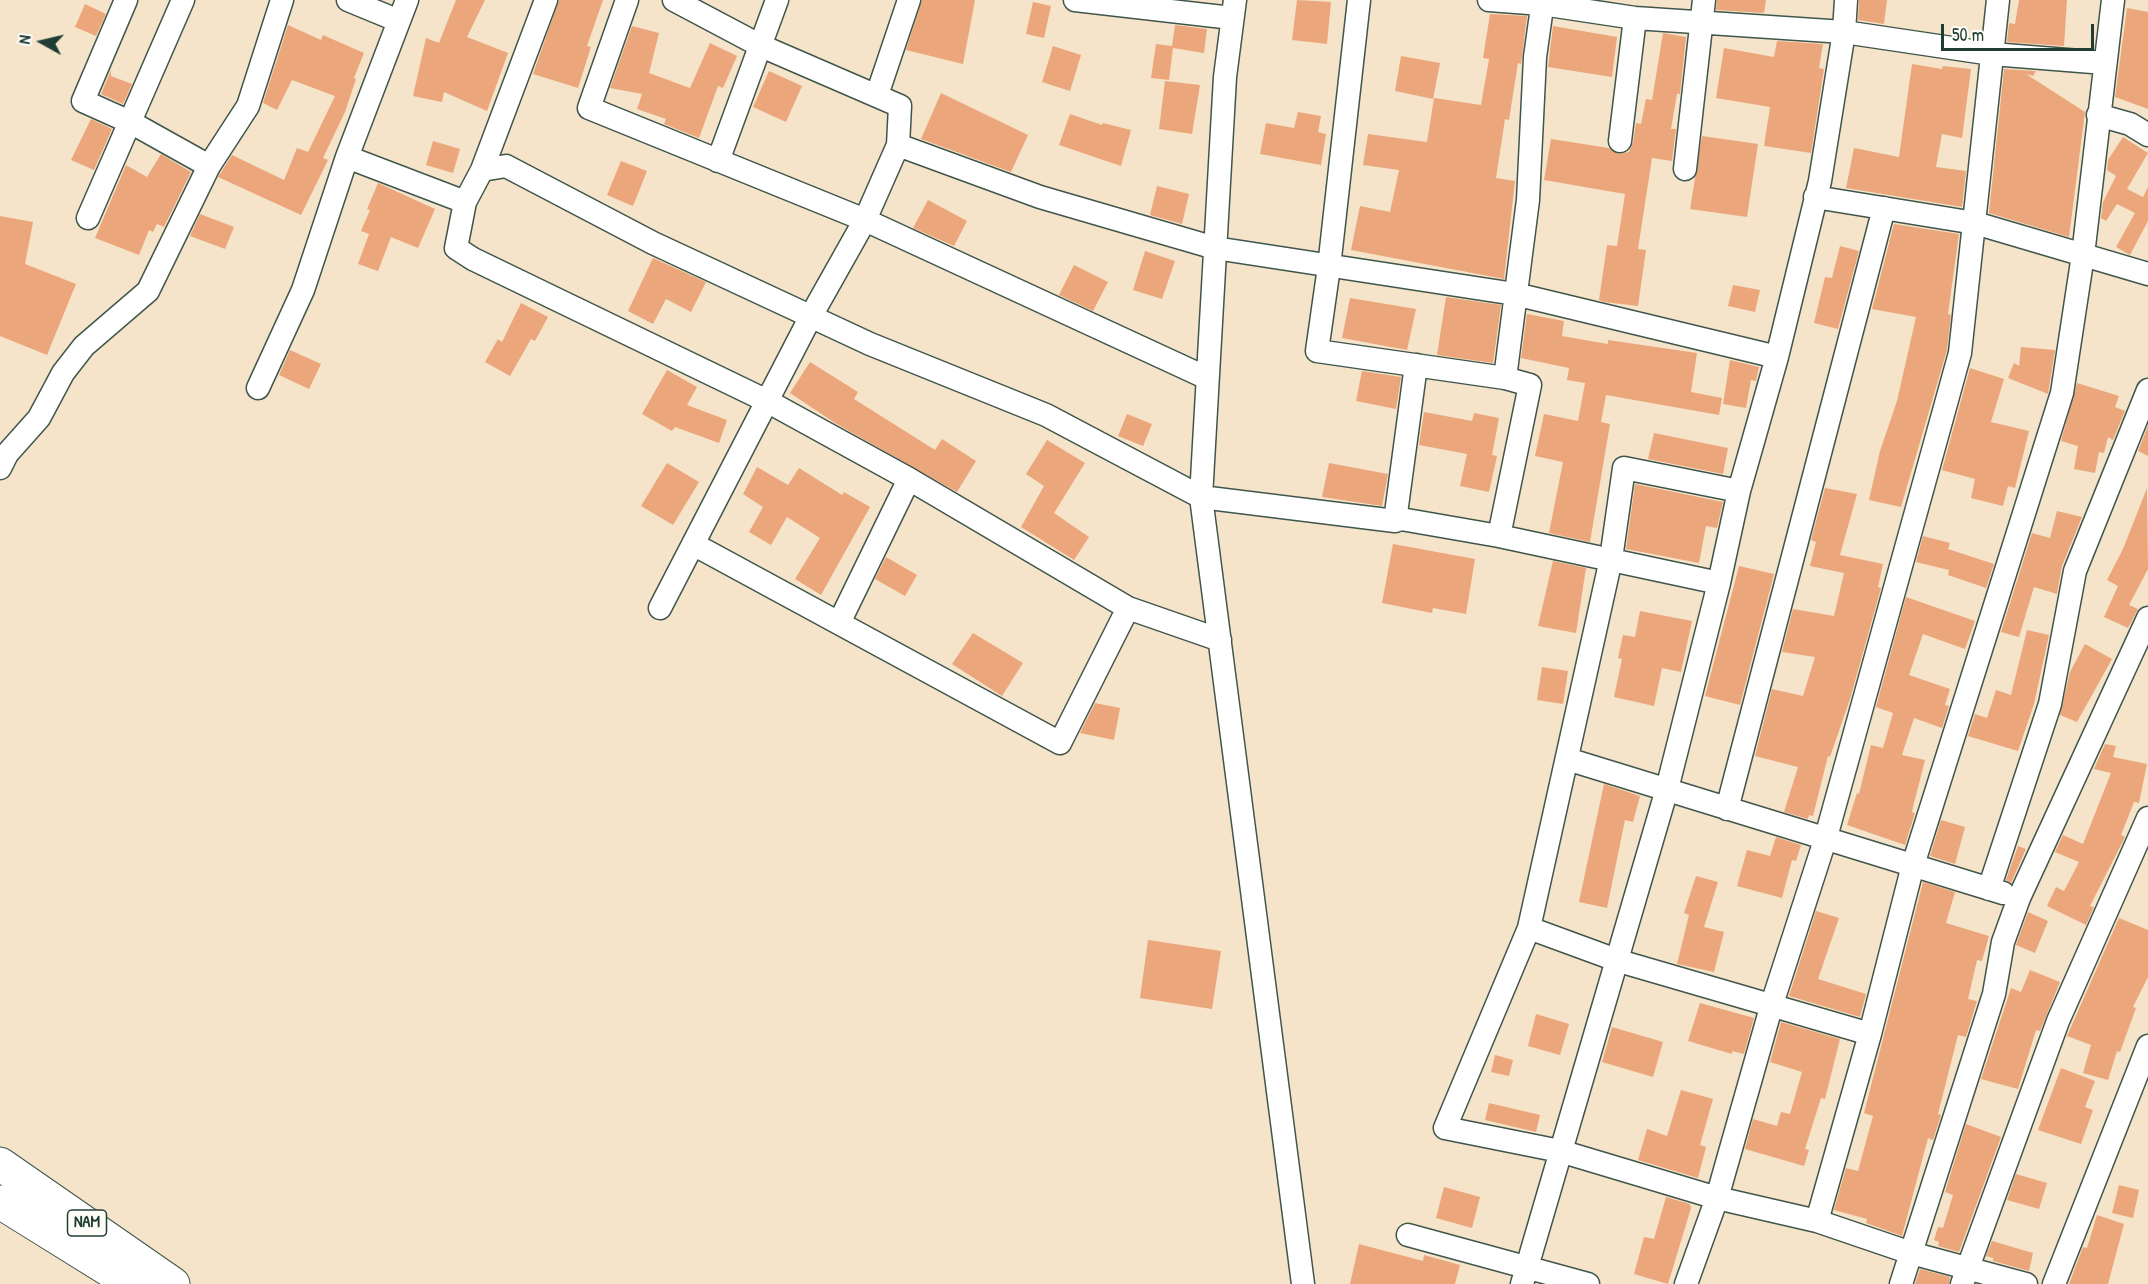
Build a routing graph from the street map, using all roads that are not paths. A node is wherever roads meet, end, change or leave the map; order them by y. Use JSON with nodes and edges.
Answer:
{"nodes":[{"id":1,"x":126,"y":0,"type":"edge"},
{"id":2,"x":183,"y":0,"type":"edge"},
{"id":3,"x":282,"y":0,"type":"edge"},
{"id":4,"x":348,"y":0,"type":"edge"},
{"id":5,"x":546,"y":0,"type":"edge"},
{"id":6,"x":627,"y":0,"type":"edge"},
{"id":7,"x":674,"y":0,"type":"edge"},
{"id":8,"x":777,"y":0,"type":"edge"},
{"id":9,"x":909,"y":0,"type":"edge"},
{"id":10,"x":1075,"y":0,"type":"edge"},
{"id":11,"x":1359,"y":0,"type":"edge"},
{"id":12,"x":1489,"y":0,"type":"edge"},
{"id":13,"x":1704,"y":0,"type":"edge"},
{"id":14,"x":1846,"y":0,"type":"edge"},
{"id":15,"x":1998,"y":0,"type":"edge"},
{"id":16,"x":2113,"y":0,"type":"edge"},
{"id":17,"x":1542,"y":2,"type":"edge"},
{"id":18,"x":1233,"y":9,"type":"edge"},
{"id":19,"x":403,"y":10,"type":"edge"},
{"id":20,"x":1635,"y":18,"type":"junction"},
{"id":21,"x":1702,"y":22,"type":"junction"},
{"id":22,"x":1844,"y":32,"type":"junction"},
{"id":23,"x":759,"y":45,"type":"junction"},
{"id":24,"x":1992,"y":54,"type":"junction"},
{"id":25,"x":2105,"y":63,"type":"junction"},
{"id":26,"x":877,"y":95,"type":"junction"},
{"id":27,"x":2098,"y":115,"type":"junction"},
{"id":28,"x":132,"y":123,"type":"junction"},
{"id":29,"x":2148,"y":135,"type":"edge"},
{"id":30,"x":1620,"y":141,"type":"dead end"},
{"id":31,"x":898,"y":145,"type":"junction"},
{"id":32,"x":347,"y":157,"type":"junction"},
{"id":33,"x":718,"y":161,"type":"junction"},
{"id":34,"x":209,"y":166,"type":"junction"},
{"id":35,"x":1685,"y":169,"type":"dead end"},
{"id":36,"x":482,"y":170,"type":"junction"},
{"id":37,"x":1815,"y":197,"type":"junction"},
{"id":38,"x":465,"y":202,"type":"junction"},
{"id":39,"x":1884,"y":208,"type":"junction"},
{"id":40,"x":88,"y":218,"type":"dead end"},
{"id":41,"x":865,"y":220,"type":"junction"},
{"id":42,"x":1975,"y":223,"type":"junction"},
{"id":43,"x":1215,"y":249,"type":"junction"},
{"id":44,"x":2082,"y":255,"type":"junction"},
{"id":45,"x":1329,"y":267,"type":"junction"},
{"id":46,"x":2148,"y":274,"type":"edge"},
{"id":47,"x":1515,"y":294,"type":"junction"},
{"id":48,"x":811,"y":316,"type":"junction"},
{"id":49,"x":1777,"y":357,"type":"junction"},
{"id":50,"x":1416,"y":365,"type":"junction"},
{"id":51,"x":1207,"y":378,"type":"junction"},
{"id":52,"x":1505,"y":378,"type":"junction"},
{"id":53,"x":258,"y":388,"type":"dead end"},
{"id":54,"x":2148,"y":390,"type":"edge"},
{"id":55,"x":767,"y":401,"type":"junction"},
{"id":56,"x":0,"y":468,"type":"edge"},
{"id":57,"x":909,"y":480,"type":"junction"},
{"id":58,"x":1739,"y":491,"type":"junction"},
{"id":59,"x":1201,"y":497,"type":"junction"},
{"id":60,"x":1395,"y":521,"type":"junction"},
{"id":61,"x":1498,"y":536,"type":"junction"},
{"id":62,"x":693,"y":544,"type":"junction"},
{"id":63,"x":1611,"y":559,"type":"junction"},
{"id":64,"x":1719,"y":583,"type":"junction"},
{"id":65,"x":660,"y":608,"type":"dead end"},
{"id":66,"x":1128,"y":608,"type":"junction"},
{"id":67,"x":2148,"y":618,"type":"edge"},
{"id":68,"x":838,"y":622,"type":"junction"},
{"id":69,"x":1220,"y":640,"type":"junction"},
{"id":70,"x":1567,"y":759,"type":"junction"},
{"id":71,"x":1667,"y":789,"type":"junction"},
{"id":72,"x":1727,"y":809,"type":"junction"},
{"id":73,"x":2148,"y":818,"type":"edge"},
{"id":74,"x":1826,"y":837,"type":"junction"},
{"id":75,"x":1913,"y":865,"type":"junction"},
{"id":76,"x":1989,"y":889,"type":"junction"},
{"id":77,"x":2019,"y":898,"type":"junction"},
{"id":78,"x":1529,"y":928,"type":"junction"},
{"id":79,"x":1618,"y":961,"type":"junction"},
{"id":80,"x":1772,"y":1004,"type":"junction"},
{"id":81,"x":1870,"y":1034,"type":"junction"},
{"id":82,"x":2148,"y":1046,"type":"edge"},
{"id":83,"x":1560,"y":1151,"type":"junction"},
{"id":84,"x":0,"y":1164,"type":"edge"},
{"id":85,"x":1717,"y":1198,"type":"junction"},
{"id":86,"x":0,"y":1202,"type":"edge"},
{"id":87,"x":1817,"y":1221,"type":"junction"},
{"id":88,"x":1408,"y":1235,"type":"dead end"},
{"id":89,"x":1911,"y":1253,"type":"junction"},
{"id":90,"x":1965,"y":1276,"type":"edge"},
{"id":91,"x":1524,"y":1277,"type":"edge"},
{"id":92,"x":132,"y":1284,"type":"edge"},
{"id":93,"x":173,"y":1284,"type":"edge"},
{"id":94,"x":1303,"y":1284,"type":"edge"},
{"id":95,"x":1588,"y":1284,"type":"edge"},
{"id":96,"x":1686,"y":1284,"type":"edge"},
{"id":97,"x":1901,"y":1284,"type":"edge"},
{"id":98,"x":2026,"y":1284,"type":"edge"},
{"id":99,"x":2054,"y":1284,"type":"edge"}],
"edges":[{"from":1,"to":28,"type":"street"},
{"from":2,"to":28,"type":"street"},
{"from":3,"to":34,"type":"street"},
{"from":4,"to":19,"type":"street"},
{"from":5,"to":36,"type":"street"},
{"from":6,"to":33,"type":"street"},
{"from":7,"to":23,"type":"street"},
{"from":8,"to":23,"type":"street"},
{"from":9,"to":26,"type":"street"},
{"from":10,"to":18,"type":"street"},
{"from":11,"to":45,"type":"street"},
{"from":12,"to":17,"type":"street"},
{"from":13,"to":21,"type":"street"},
{"from":14,"to":22,"type":"street"},
{"from":15,"to":24,"type":"street"},
{"from":16,"to":25,"type":"street"},
{"from":17,"to":20,"type":"street"},
{"from":17,"to":47,"type":"street"},
{"from":18,"to":43,"type":"street"},
{"from":19,"to":32,"type":"street"},
{"from":20,"to":21,"type":"street"},
{"from":20,"to":30,"type":"street"},
{"from":21,"to":22,"type":"street"},
{"from":21,"to":35,"type":"street"},
{"from":22,"to":24,"type":"street"},
{"from":22,"to":37,"type":"street"},
{"from":23,"to":26,"type":"street"},
{"from":23,"to":33,"type":"street"},
{"from":24,"to":25,"type":"street"},
{"from":24,"to":42,"type":"street"},
{"from":25,"to":27,"type":"street"},
{"from":26,"to":31,"type":"street"},
{"from":27,"to":29,"type":"street"},
{"from":27,"to":44,"type":"street"},
{"from":28,"to":34,"type":"street"},
{"from":28,"to":40,"type":"street"},
{"from":31,"to":41,"type":"street"},
{"from":31,"to":43,"type":"street"},
{"from":32,"to":38,"type":"street"},
{"from":32,"to":53,"type":"street"},
{"from":33,"to":41,"type":"street"},
{"from":34,"to":56,"type":"street"},
{"from":36,"to":38,"type":"street"},
{"from":36,"to":48,"type":"street"},
{"from":37,"to":39,"type":"street"},
{"from":37,"to":49,"type":"street"},
{"from":38,"to":55,"type":"street"},
{"from":39,"to":42,"type":"street"},
{"from":39,"to":72,"type":"street"},
{"from":41,"to":48,"type":"street"},
{"from":41,"to":51,"type":"street"},
{"from":42,"to":44,"type":"street"},
{"from":42,"to":74,"type":"street"},
{"from":43,"to":45,"type":"street"},
{"from":43,"to":51,"type":"street"},
{"from":44,"to":46,"type":"street"},
{"from":44,"to":75,"type":"street"},
{"from":45,"to":47,"type":"street"},
{"from":45,"to":50,"type":"street"},
{"from":47,"to":49,"type":"street"},
{"from":47,"to":52,"type":"street"},
{"from":48,"to":55,"type":"street"},
{"from":48,"to":59,"type":"street"},
{"from":49,"to":58,"type":"street"},
{"from":50,"to":52,"type":"street"},
{"from":50,"to":60,"type":"street"},
{"from":51,"to":59,"type":"street"},
{"from":52,"to":61,"type":"street"},
{"from":54,"to":76,"type":"street"},
{"from":55,"to":57,"type":"street"},
{"from":55,"to":62,"type":"street"},
{"from":57,"to":66,"type":"street"},
{"from":57,"to":68,"type":"street"},
{"from":58,"to":63,"type":"street"},
{"from":58,"to":64,"type":"street"},
{"from":59,"to":60,"type":"street"},
{"from":59,"to":69,"type":"street"},
{"from":60,"to":61,"type":"street"},
{"from":61,"to":63,"type":"street"},
{"from":62,"to":65,"type":"street"},
{"from":62,"to":68,"type":"street"},
{"from":63,"to":64,"type":"street"},
{"from":63,"to":70,"type":"street"},
{"from":64,"to":71,"type":"street"},
{"from":66,"to":68,"type":"street"},
{"from":66,"to":69,"type":"street"},
{"from":67,"to":77,"type":"street"},
{"from":69,"to":94,"type":"street"},
{"from":70,"to":71,"type":"street"},
{"from":70,"to":78,"type":"street"},
{"from":71,"to":72,"type":"street"},
{"from":71,"to":79,"type":"street"},
{"from":72,"to":74,"type":"street"},
{"from":73,"to":90,"type":"street"},
{"from":74,"to":75,"type":"street"},
{"from":74,"to":80,"type":"street"},
{"from":75,"to":76,"type":"street"},
{"from":75,"to":81,"type":"street"},
{"from":76,"to":77,"type":"street"},
{"from":77,"to":89,"type":"street"},
{"from":78,"to":79,"type":"street"},
{"from":78,"to":83,"type":"street"},
{"from":79,"to":80,"type":"street"},
{"from":79,"to":83,"type":"street"},
{"from":80,"to":81,"type":"street"},
{"from":80,"to":85,"type":"street"},
{"from":81,"to":87,"type":"street"},
{"from":82,"to":99,"type":"street"},
{"from":83,"to":85,"type":"street"},
{"from":83,"to":91,"type":"street"},
{"from":84,"to":93,"type":"highway","number":"NAM"},
{"from":85,"to":87,"type":"street"},
{"from":85,"to":96,"type":"street"},
{"from":86,"to":92,"type":"highway","number":"NAM"},
{"from":87,"to":89,"type":"street"},
{"from":88,"to":91,"type":"street"},
{"from":89,"to":90,"type":"street"},
{"from":89,"to":97,"type":"street"},
{"from":90,"to":98,"type":"street"},
{"from":91,"to":95,"type":"street"}]}
